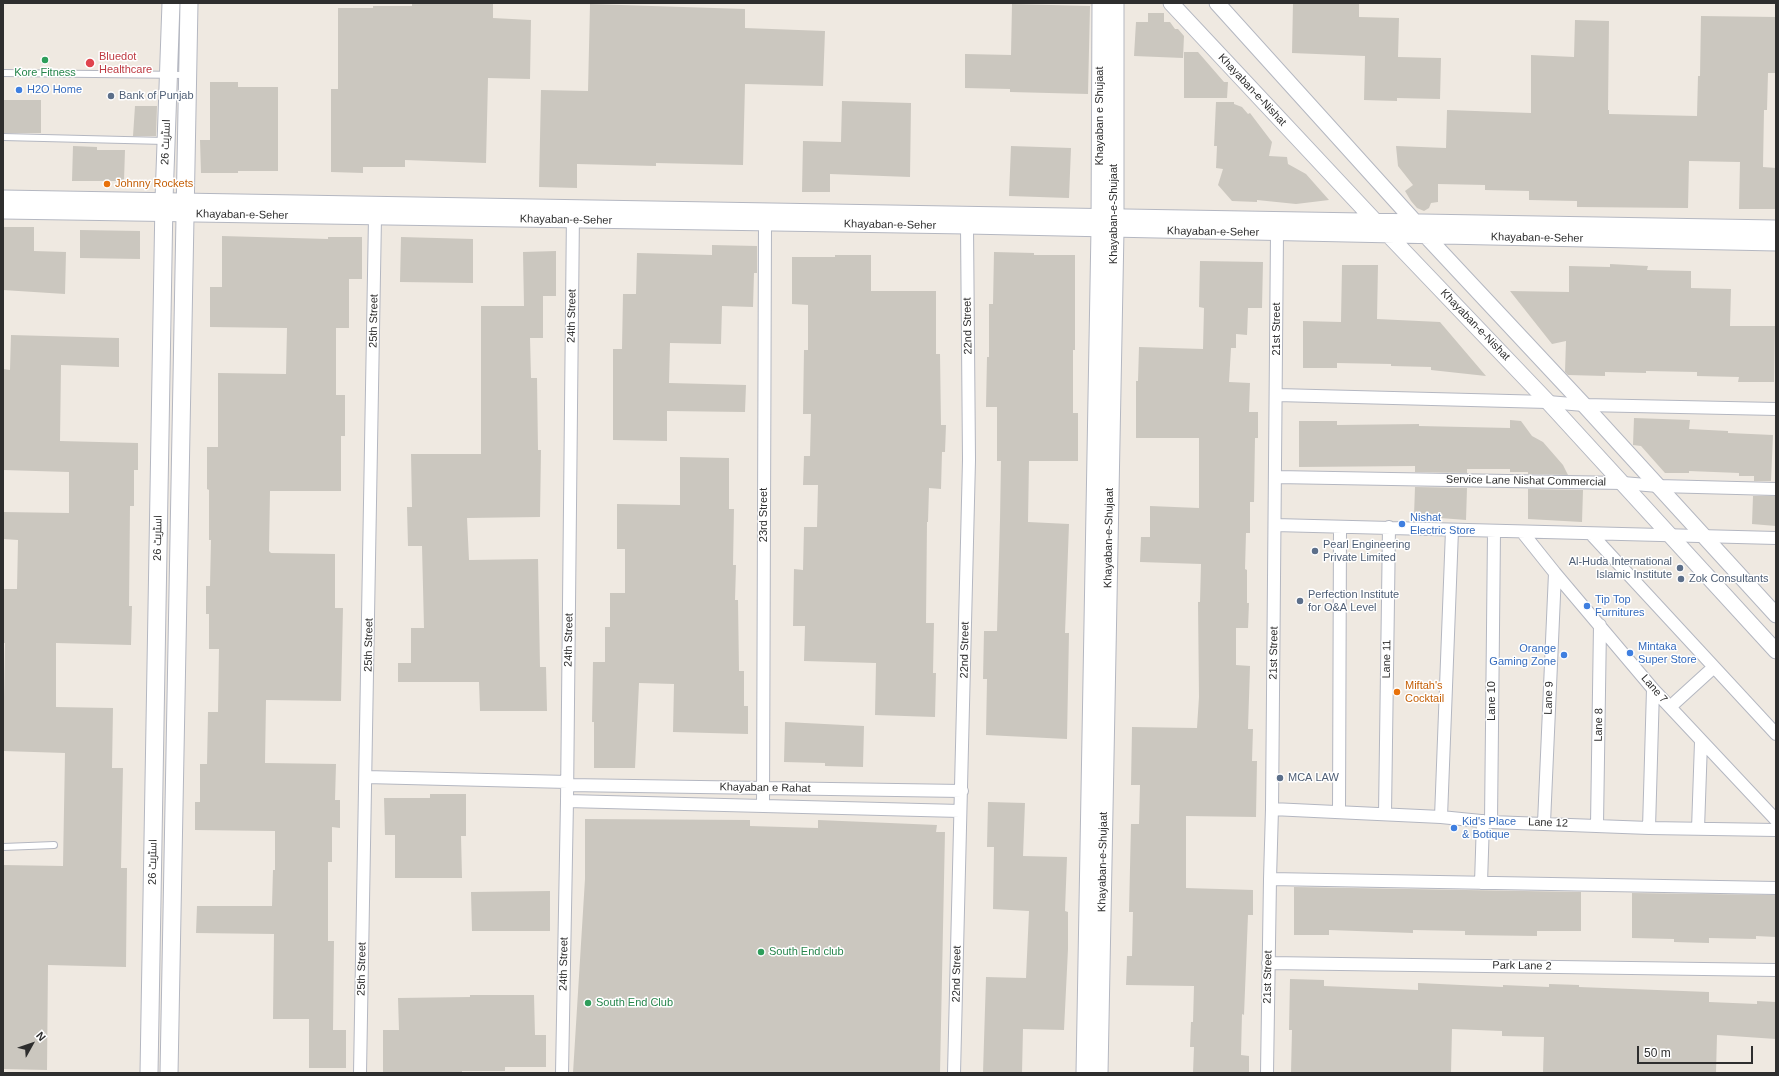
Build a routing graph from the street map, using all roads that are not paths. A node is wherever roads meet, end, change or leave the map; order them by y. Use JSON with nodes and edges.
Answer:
{"nodes":[{"id":1,"x":171,"y":3,"type":"edge"},
{"id":2,"x":189,"y":3,"type":"edge"},
{"id":3,"x":1100,"y":3,"type":"edge"},
{"id":4,"x":1115,"y":3,"type":"edge"},
{"id":5,"x":1171,"y":3,"type":"edge"},
{"id":6,"x":1217,"y":3,"type":"edge"},
{"id":7,"x":3,"y":73,"type":"edge"},
{"id":8,"x":186,"y":75,"type":"junction"},
{"id":9,"x":168,"y":76,"type":"junction"},
{"id":10,"x":3,"y":137,"type":"edge"},
{"id":11,"x":166,"y":141,"type":"junction"},
{"id":12,"x":3,"y":198,"type":"edge"},
{"id":13,"x":164,"y":207,"type":"junction"},
{"id":14,"x":185,"y":207,"type":"junction"},
{"id":15,"x":3,"y":211,"type":"edge"},
{"id":16,"x":573,"y":214,"type":"junction"},
{"id":17,"x":376,"y":217,"type":"junction"},
{"id":18,"x":1376,"y":222,"type":"junction"},
{"id":19,"x":1415,"y":222,"type":"junction"},
{"id":20,"x":765,"y":223,"type":"junction"},
{"id":21,"x":1107,"y":223,"type":"junction"},
{"id":22,"x":967,"y":226,"type":"junction"},
{"id":23,"x":1776,"y":228,"type":"edge"},
{"id":24,"x":1277,"y":233,"type":"junction"},
{"id":25,"x":1389,"y":235,"type":"junction"},
{"id":26,"x":1426,"y":236,"type":"junction"},
{"id":27,"x":1776,"y":243,"type":"edge"},
{"id":28,"x":1277,"y":395,"type":"junction"},
{"id":29,"x":1548,"y":402,"type":"junction"},
{"id":30,"x":1584,"y":405,"type":"junction"},
{"id":31,"x":1776,"y":409,"type":"edge"},
{"id":32,"x":1276,"y":477,"type":"junction"},
{"id":33,"x":1623,"y":483,"type":"junction"},
{"id":34,"x":1658,"y":486,"type":"junction"},
{"id":35,"x":1776,"y":488,"type":"edge"},
{"id":36,"x":1275,"y":525,"type":"junction"},
{"id":37,"x":1340,"y":527,"type":"junction"},
{"id":38,"x":1389,"y":527,"type":"junction"},
{"id":39,"x":1452,"y":530,"type":"junction"},
{"id":40,"x":1494,"y":532,"type":"junction"},
{"id":41,"x":1523,"y":533,"type":"junction"},
{"id":42,"x":1591,"y":534,"type":"junction"},
{"id":43,"x":1670,"y":535,"type":"junction"},
{"id":44,"x":1704,"y":536,"type":"junction"},
{"id":45,"x":1776,"y":538,"type":"edge"},
{"id":46,"x":1555,"y":573,"type":"junction"},
{"id":47,"x":1776,"y":615,"type":"edge"},
{"id":48,"x":1600,"y":625,"type":"junction"},
{"id":49,"x":1776,"y":651,"type":"edge"},
{"id":50,"x":1714,"y":667,"type":"junction"},
{"id":51,"x":1653,"y":689,"type":"junction"},
{"id":52,"x":1670,"y":707,"type":"junction"},
{"id":53,"x":1776,"y":734,"type":"edge"},
{"id":54,"x":1701,"y":742,"type":"junction"},
{"id":55,"x":366,"y":777,"type":"junction"},
{"id":56,"x":568,"y":783,"type":"junction"},
{"id":57,"x":763,"y":788,"type":"junction"},
{"id":58,"x":962,"y":791,"type":"junction"},
{"id":59,"x":567,"y":801,"type":"junction"},
{"id":60,"x":763,"y":806,"type":"junction"},
{"id":61,"x":1272,"y":809,"type":"junction"},
{"id":62,"x":960,"y":811,"type":"junction"},
{"id":63,"x":1339,"y":812,"type":"junction"},
{"id":64,"x":1385,"y":814,"type":"junction"},
{"id":65,"x":1441,"y":817,"type":"junction"},
{"id":66,"x":1776,"y":820,"type":"edge"},
{"id":67,"x":1487,"y":821,"type":"junction"},
{"id":68,"x":1544,"y":823,"type":"junction"},
{"id":69,"x":1598,"y":825,"type":"junction"},
{"id":70,"x":1649,"y":828,"type":"junction"},
{"id":71,"x":1698,"y":829,"type":"junction"},
{"id":72,"x":1776,"y":830,"type":"edge"},
{"id":73,"x":54,"y":845,"type":"dead end"},
{"id":74,"x":3,"y":846,"type":"edge"},
{"id":75,"x":1270,"y":879,"type":"junction"},
{"id":76,"x":1482,"y":883,"type":"junction"},
{"id":77,"x":1776,"y":888,"type":"edge"},
{"id":78,"x":1268,"y":963,"type":"junction"},
{"id":79,"x":1776,"y":970,"type":"edge"},
{"id":80,"x":149,"y":1073,"type":"edge"},
{"id":81,"x":169,"y":1073,"type":"edge"},
{"id":82,"x":360,"y":1073,"type":"edge"},
{"id":83,"x":562,"y":1073,"type":"edge"},
{"id":84,"x":954,"y":1073,"type":"edge"},
{"id":85,"x":1085,"y":1073,"type":"edge"},
{"id":86,"x":1099,"y":1073,"type":"edge"},
{"id":87,"x":1267,"y":1073,"type":"edge"}],
"edges":[{"from":1,"to":9,"type":"main road","name":"اسٹریٹ 26"},
{"from":2,"to":8,"type":"main road","name":"اسٹریٹ 26"},
{"from":3,"to":21,"type":"main road","name":"Khayaban e Shujaat"},
{"from":4,"to":21,"type":"main road","name":"Khayaban-e-Shujaat"},
{"from":5,"to":18,"type":"street","name":"Khayaban-e-Nishat"},
{"from":6,"to":19,"type":"street"},
{"from":7,"to":9,"type":"lane"},
{"from":8,"to":9,"type":"lane"},
{"from":8,"to":14,"type":"main road","name":"اسٹریٹ 26"},
{"from":9,"to":11,"type":"main road","name":"اسٹریٹ 26"},
{"from":10,"to":11,"type":"lane"},
{"from":11,"to":13,"type":"main road","name":"اسٹریٹ 26"},
{"from":12,"to":13,"type":"street","name":"Khayaban-e-Seher"},
{"from":13,"to":14,"type":"street","name":"Khayaban-e-Seher"},
{"from":13,"to":15,"type":"street","name":"Khayaban-e-Seher"},
{"from":13,"to":80,"type":"main road","name":"اسٹریٹ 26"},
{"from":14,"to":16,"type":"street","name":"Khayaban-e-Seher"},
{"from":14,"to":17,"type":"street","name":"Khayaban-e-Seher"},
{"from":14,"to":81,"type":"main road","name":"اسٹریٹ 26"},
{"from":16,"to":17,"type":"street","name":"Khayaban-e-Seher"},
{"from":16,"to":20,"type":"street","name":"Khayaban-e-Seher"},
{"from":16,"to":21,"type":"street","name":"Khayaban-e-Seher"},
{"from":16,"to":56,"type":"street","name":"24th Street"},
{"from":17,"to":55,"type":"street","name":"25th Street"},
{"from":18,"to":19,"type":"street","name":"Khayaban-e-Seher"},
{"from":18,"to":21,"type":"street","name":"Khayaban-e-Seher"},
{"from":18,"to":25,"type":"street","name":"Khayaban-e-Nishat"},
{"from":19,"to":23,"type":"street","name":"Khayaban-e-Seher"},
{"from":19,"to":26,"type":"street"},
{"from":20,"to":22,"type":"street","name":"Khayaban-e-Seher"},
{"from":20,"to":57,"type":"street","name":"23rd Street"},
{"from":21,"to":22,"type":"street","name":"Khayaban-e-Seher"},
{"from":21,"to":24,"type":"street","name":"Khayaban-e-Seher"},
{"from":21,"to":85,"type":"main road","name":"Khayaban-e-Shujaat"},
{"from":21,"to":86,"type":"main road","name":"Khayaban-e-Shujaat"},
{"from":22,"to":58,"type":"street","name":"22nd Street"},
{"from":24,"to":25,"type":"street","name":"Khayaban-e-Seher"},
{"from":24,"to":28,"type":"street","name":"21st Street"},
{"from":25,"to":26,"type":"street","name":"Khayaban-e-Seher"},
{"from":25,"to":29,"type":"street","name":"Khayaban-e-Nishat"},
{"from":26,"to":27,"type":"street","name":"Khayaban-e-Seher"},
{"from":26,"to":30,"type":"street"},
{"from":28,"to":29,"type":"street"},
{"from":28,"to":32,"type":"street","name":"21st Street"},
{"from":29,"to":30,"type":"street"},
{"from":29,"to":33,"type":"street","name":"Khayaban-e-Nishat"},
{"from":30,"to":31,"type":"street"},
{"from":30,"to":34,"type":"street"},
{"from":32,"to":33,"type":"street","name":"Service Lane Nishat Commercial"},
{"from":32,"to":36,"type":"street","name":"21st Street"},
{"from":33,"to":34,"type":"street","name":"Service Lane Nishat Commercial"},
{"from":33,"to":43,"type":"street","name":"Khayaban-e-Nishat"},
{"from":34,"to":35,"type":"street","name":"Service Lane Nishat Commercial"},
{"from":34,"to":44,"type":"street"},
{"from":36,"to":37,"type":"street"},
{"from":36,"to":61,"type":"street","name":"21st Street"},
{"from":37,"to":38,"type":"street"},
{"from":37,"to":63,"type":"street"},
{"from":38,"to":39,"type":"street"},
{"from":38,"to":64,"type":"street","name":"Lane 11"},
{"from":39,"to":40,"type":"street"},
{"from":39,"to":65,"type":"street"},
{"from":40,"to":41,"type":"street"},
{"from":40,"to":67,"type":"street","name":"Lane 10"},
{"from":41,"to":42,"type":"street"},
{"from":41,"to":46,"type":"street","name":"Lane 7"},
{"from":42,"to":43,"type":"street"},
{"from":42,"to":50,"type":"street"},
{"from":43,"to":44,"type":"street"},
{"from":43,"to":49,"type":"street","name":"Khayaban-e-Nishat"},
{"from":44,"to":45,"type":"street"},
{"from":44,"to":47,"type":"street"},
{"from":46,"to":48,"type":"street","name":"Lane 7"},
{"from":46,"to":68,"type":"street","name":"Lane 9"},
{"from":48,"to":51,"type":"street","name":"Lane 7"},
{"from":48,"to":69,"type":"street","name":"Lane 8"},
{"from":50,"to":52,"type":"street"},
{"from":50,"to":53,"type":"street"},
{"from":51,"to":52,"type":"street","name":"Lane 7"},
{"from":51,"to":70,"type":"street"},
{"from":52,"to":54,"type":"street","name":"Lane 7"},
{"from":54,"to":66,"type":"street","name":"Lane 7"},
{"from":54,"to":71,"type":"street"},
{"from":55,"to":56,"type":"street","name":"Khayaban e Rahat"},
{"from":55,"to":82,"type":"street","name":"25th Street"},
{"from":56,"to":57,"type":"street","name":"Khayaban e Rahat"},
{"from":56,"to":59,"type":"street","name":"24th Street"},
{"from":57,"to":58,"type":"street","name":"Khayaban e Rahat"},
{"from":57,"to":60,"type":"street","name":"23rd Street"},
{"from":58,"to":62,"type":"street","name":"22nd Street"},
{"from":59,"to":60,"type":"street","name":"Khayaban e Rahat"},
{"from":59,"to":83,"type":"street","name":"24th Street"},
{"from":60,"to":62,"type":"street","name":"Khayaban e Rahat"},
{"from":61,"to":63,"type":"street","name":"Lane 12"},
{"from":61,"to":75,"type":"street","name":"21st Street"},
{"from":62,"to":84,"type":"street","name":"22nd Street"},
{"from":63,"to":64,"type":"street","name":"Lane 12"},
{"from":64,"to":65,"type":"street","name":"Lane 12"},
{"from":65,"to":67,"type":"street","name":"Lane 12"},
{"from":67,"to":68,"type":"street","name":"Lane 12"},
{"from":67,"to":76,"type":"street","name":"Lane 10"},
{"from":68,"to":69,"type":"street","name":"Lane 12"},
{"from":69,"to":70,"type":"street","name":"Lane 12"},
{"from":70,"to":71,"type":"street","name":"Lane 12"},
{"from":71,"to":72,"type":"street","name":"Lane 12"},
{"from":73,"to":74,"type":"lane"},
{"from":75,"to":76,"type":"street"},
{"from":75,"to":78,"type":"street","name":"21st Street"},
{"from":76,"to":77,"type":"street"},
{"from":78,"to":79,"type":"street","name":"Park Lane 2"},
{"from":78,"to":87,"type":"street","name":"21st Street"}]}
